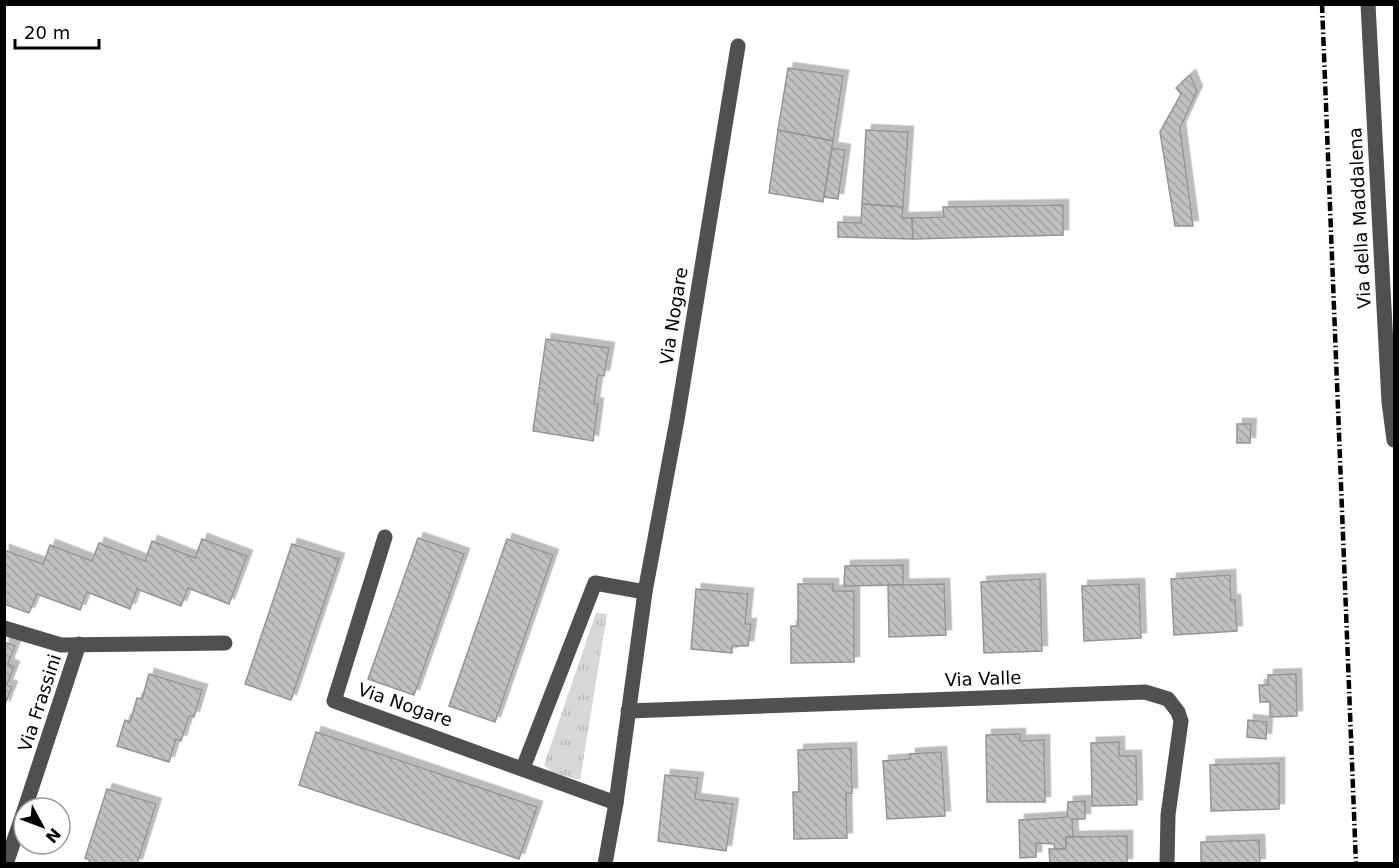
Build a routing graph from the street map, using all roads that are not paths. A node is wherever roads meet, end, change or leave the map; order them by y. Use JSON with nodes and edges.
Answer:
{"nodes":[{"id":1,"x":1368,"y":4,"type":"edge"},
{"id":2,"x":738,"y":46,"type":"dead end"},
{"id":3,"x":1394,"y":435,"type":"edge"},
{"id":4,"x":385,"y":537,"type":"dead end"},
{"id":5,"x":645,"y":592,"type":"junction"},
{"id":6,"x":4,"y":628,"type":"edge"},
{"id":7,"x":225,"y":643,"type":"dead end"},
{"id":8,"x":79,"y":644,"type":"junction"},
{"id":9,"x":628,"y":711,"type":"junction"},
{"id":10,"x":523,"y":768,"type":"junction"},
{"id":11,"x":29,"y":796,"type":"edge"},
{"id":12,"x":616,"y":803,"type":"junction"},
{"id":13,"x":12,"y":847,"type":"edge"},
{"id":14,"x":6,"y":864,"type":"edge"},
{"id":15,"x":604,"y":864,"type":"edge"},
{"id":16,"x":1167,"y":864,"type":"edge"}],
"edges":[{"from":1,"to":3,"type":"street","name":"Via della Maddalena"},
{"from":2,"to":5,"type":"street","name":"Via Nogare"},
{"from":4,"to":10,"type":"street","name":"Via Nogare"},
{"from":5,"to":9,"type":"street","name":"Via Nogare"},
{"from":5,"to":10,"type":"street"},
{"from":6,"to":8,"type":"street","name":"Via Frassini"},
{"from":7,"to":8,"type":"street","name":"Via Frassini"},
{"from":8,"to":11,"type":"street","name":"Via Frassini"},
{"from":9,"to":12,"type":"street","name":"Via Nogare"},
{"from":9,"to":16,"type":"street","name":"Via Valle"},
{"from":10,"to":12,"type":"street","name":"Via Nogare"},
{"from":12,"to":15,"type":"street","name":"Via Nogare"},
{"from":13,"to":14,"type":"street","name":"Via Frassini"}]}
